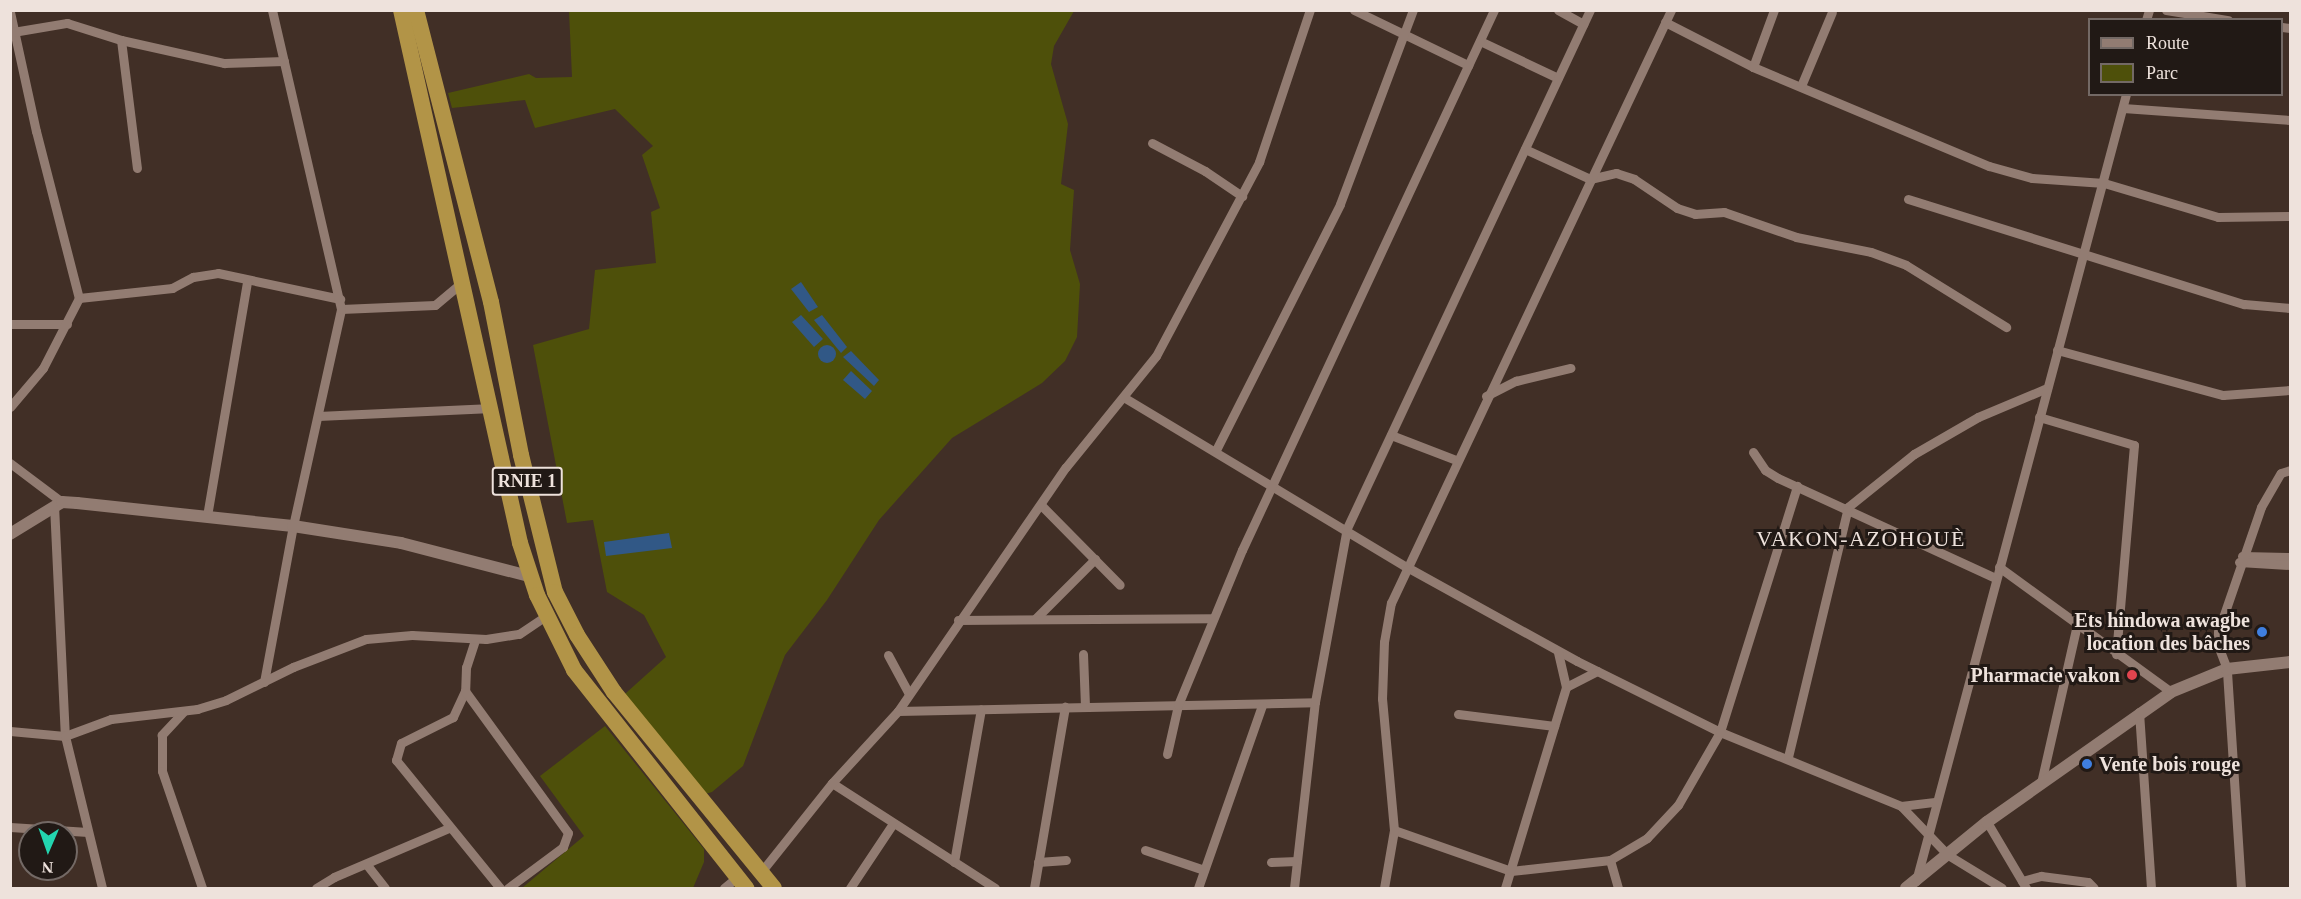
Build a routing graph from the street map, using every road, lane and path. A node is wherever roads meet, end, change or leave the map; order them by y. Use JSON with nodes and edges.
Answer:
{"nodes":[{"id":1,"x":272,"y":10,"type":"edge"},
{"id":2,"x":401,"y":10,"type":"edge"},
{"id":3,"x":416,"y":10,"type":"edge"},
{"id":4,"x":1310,"y":10,"type":"edge"},
{"id":5,"x":1354,"y":10,"type":"edge"},
{"id":6,"x":1413,"y":10,"type":"edge"},
{"id":7,"x":1494,"y":10,"type":"edge"},
{"id":8,"x":1558,"y":10,"type":"edge"},
{"id":9,"x":1590,"y":10,"type":"edge"},
{"id":10,"x":1671,"y":10,"type":"edge"},
{"id":11,"x":1774,"y":10,"type":"edge"},
{"id":12,"x":2166,"y":10,"type":"edge"},
{"id":13,"x":10,"y":12,"type":"edge"},
{"id":14,"x":1832,"y":12,"type":"dead end"},
{"id":15,"x":2216,"y":18,"type":"edge"},
{"id":16,"x":1665,"y":22,"type":"junction"},
{"id":17,"x":1583,"y":24,"type":"junction"},
{"id":18,"x":13,"y":32,"type":"edge"},
{"id":19,"x":1402,"y":33,"type":"junction"},
{"id":20,"x":121,"y":40,"type":"junction"},
{"id":21,"x":1480,"y":41,"type":"junction"},
{"id":22,"x":284,"y":61,"type":"junction"},
{"id":23,"x":1468,"y":65,"type":"junction"},
{"id":24,"x":1753,"y":67,"type":"junction"},
{"id":25,"x":1558,"y":78,"type":"junction"},
{"id":26,"x":1801,"y":86,"type":"junction"},
{"id":27,"x":2126,"y":96,"type":"edge"},
{"id":28,"x":2123,"y":108,"type":"junction"},
{"id":29,"x":2290,"y":120,"type":"edge"},
{"id":30,"x":1152,"y":143,"type":"dead end"},
{"id":31,"x":1525,"y":149,"type":"junction"},
{"id":32,"x":137,"y":168,"type":"dead end"},
{"id":33,"x":1590,"y":179,"type":"junction"},
{"id":34,"x":2104,"y":183,"type":"junction"},
{"id":35,"x":1242,"y":196,"type":"junction"},
{"id":36,"x":1908,"y":199,"type":"dead end"},
{"id":37,"x":2290,"y":216,"type":"edge"},
{"id":38,"x":2084,"y":251,"type":"junction"},
{"id":39,"x":247,"y":281,"type":"junction"},
{"id":40,"x":463,"y":281,"type":"junction"},
{"id":41,"x":79,"y":298,"type":"junction"},
{"id":42,"x":341,"y":304,"type":"junction"},
{"id":43,"x":2290,"y":308,"type":"edge"},
{"id":44,"x":10,"y":324,"type":"edge"},
{"id":45,"x":67,"y":324,"type":"junction"},
{"id":46,"x":2006,"y":327,"type":"dead end"},
{"id":47,"x":2057,"y":350,"type":"junction"},
{"id":48,"x":1570,"y":368,"type":"dead end"},
{"id":49,"x":2047,"y":388,"type":"junction"},
{"id":50,"x":2290,"y":390,"type":"edge"},
{"id":51,"x":1486,"y":396,"type":"junction"},
{"id":52,"x":1125,"y":398,"type":"junction"},
{"id":53,"x":10,"y":407,"type":"edge"},
{"id":54,"x":492,"y":408,"type":"junction"},
{"id":55,"x":318,"y":416,"type":"junction"},
{"id":56,"x":2039,"y":417,"type":"junction"},
{"id":57,"x":1391,"y":435,"type":"junction"},
{"id":58,"x":1216,"y":450,"type":"junction"},
{"id":59,"x":1753,"y":452,"type":"dead end"},
{"id":60,"x":1456,"y":460,"type":"junction"},
{"id":61,"x":10,"y":463,"type":"edge"},
{"id":62,"x":2290,"y":470,"type":"edge"},
{"id":63,"x":1273,"y":484,"type":"junction"},
{"id":64,"x":1797,"y":486,"type":"junction"},
{"id":65,"x":58,"y":503,"type":"junction"},
{"id":66,"x":1041,"y":505,"type":"junction"},
{"id":67,"x":1848,"y":507,"type":"junction"},
{"id":68,"x":207,"y":516,"type":"junction"},
{"id":69,"x":292,"y":526,"type":"junction"},
{"id":70,"x":1347,"y":528,"type":"junction"},
{"id":71,"x":10,"y":534,"type":"edge"},
{"id":72,"x":2290,"y":557,"type":"edge"},
{"id":73,"x":1095,"y":559,"type":"junction"},
{"id":74,"x":2240,"y":559,"type":"junction"},
{"id":75,"x":2290,"y":565,"type":"edge"},
{"id":76,"x":1405,"y":566,"type":"junction"},
{"id":77,"x":1998,"y":567,"type":"junction"},
{"id":78,"x":532,"y":577,"type":"junction"},
{"id":79,"x":1995,"y":578,"type":"junction"},
{"id":80,"x":1120,"y":585,"type":"dead end"},
{"id":81,"x":546,"y":616,"type":"junction"},
{"id":82,"x":1213,"y":618,"type":"junction"},
{"id":83,"x":1035,"y":619,"type":"junction"},
{"id":84,"x":958,"y":620,"type":"junction"},
{"id":85,"x":2077,"y":625,"type":"junction"},
{"id":86,"x":475,"y":640,"type":"junction"},
{"id":87,"x":1558,"y":651,"type":"junction"},
{"id":88,"x":1083,"y":654,"type":"dead end"},
{"id":89,"x":2116,"y":654,"type":"junction"},
{"id":90,"x":888,"y":655,"type":"dead end"},
{"id":91,"x":2290,"y":662,"type":"edge"},
{"id":92,"x":2227,"y":669,"type":"junction"},
{"id":93,"x":1597,"y":671,"type":"junction"},
{"id":94,"x":264,"y":682,"type":"junction"},
{"id":95,"x":1566,"y":687,"type":"junction"},
{"id":96,"x":465,"y":691,"type":"junction"},
{"id":97,"x":2171,"y":692,"type":"junction"},
{"id":98,"x":909,"y":694,"type":"junction"},
{"id":99,"x":1315,"y":702,"type":"junction"},
{"id":100,"x":1178,"y":705,"type":"junction"},
{"id":101,"x":1262,"y":705,"type":"junction"},
{"id":102,"x":1065,"y":707,"type":"junction"},
{"id":103,"x":1085,"y":707,"type":"junction"},
{"id":104,"x":981,"y":709,"type":"junction"},
{"id":105,"x":184,"y":711,"type":"junction"},
{"id":106,"x":898,"y":711,"type":"junction"},
{"id":107,"x":2139,"y":712,"type":"junction"},
{"id":108,"x":1458,"y":714,"type":"dead end"},
{"id":109,"x":1554,"y":726,"type":"junction"},
{"id":110,"x":10,"y":731,"type":"edge"},
{"id":111,"x":1720,"y":732,"type":"junction"},
{"id":112,"x":65,"y":736,"type":"junction"},
{"id":113,"x":1167,"y":754,"type":"dead end"},
{"id":114,"x":1788,"y":757,"type":"junction"},
{"id":115,"x":832,"y":783,"type":"junction"},
{"id":116,"x":2041,"y":783,"type":"junction"},
{"id":117,"x":1935,"y":802,"type":"junction"},
{"id":118,"x":1900,"y":806,"type":"junction"},
{"id":119,"x":1988,"y":822,"type":"junction"},
{"id":120,"x":892,"y":825,"type":"junction"},
{"id":121,"x":10,"y":827,"type":"edge"},
{"id":122,"x":449,"y":828,"type":"junction"},
{"id":123,"x":1394,"y":830,"type":"junction"},
{"id":124,"x":88,"y":832,"type":"junction"},
{"id":125,"x":1926,"y":836,"type":"junction"},
{"id":126,"x":1145,"y":850,"type":"dead end"},
{"id":127,"x":1948,"y":855,"type":"junction"},
{"id":128,"x":1066,"y":860,"type":"dead end"},
{"id":129,"x":1610,"y":860,"type":"junction"},
{"id":130,"x":1297,"y":861,"type":"junction"},
{"id":131,"x":954,"y":862,"type":"junction"},
{"id":132,"x":1038,"y":862,"type":"junction"},
{"id":133,"x":1271,"y":862,"type":"dead end"},
{"id":134,"x":367,"y":865,"type":"junction"},
{"id":135,"x":1204,"y":870,"type":"junction"},
{"id":136,"x":1511,"y":871,"type":"junction"},
{"id":137,"x":761,"y":872,"type":"junction"},
{"id":138,"x":742,"y":883,"type":"edge"},
{"id":139,"x":1911,"y":885,"type":"edge"},
{"id":140,"x":2024,"y":885,"type":"edge"},
{"id":141,"x":102,"y":888,"type":"edge"},
{"id":142,"x":202,"y":888,"type":"edge"},
{"id":143,"x":316,"y":888,"type":"edge"},
{"id":144,"x":385,"y":888,"type":"edge"},
{"id":145,"x":500,"y":888,"type":"edge"},
{"id":146,"x":508,"y":888,"type":"edge"},
{"id":147,"x":724,"y":888,"type":"edge"},
{"id":148,"x":774,"y":888,"type":"edge"},
{"id":149,"x":850,"y":888,"type":"edge"},
{"id":150,"x":995,"y":888,"type":"edge"},
{"id":151,"x":1034,"y":888,"type":"edge"},
{"id":152,"x":1198,"y":888,"type":"edge"},
{"id":153,"x":1294,"y":888,"type":"edge"},
{"id":154,"x":1384,"y":888,"type":"edge"},
{"id":155,"x":1505,"y":888,"type":"edge"},
{"id":156,"x":1618,"y":888,"type":"edge"},
{"id":157,"x":2002,"y":888,"type":"edge"},
{"id":158,"x":2094,"y":888,"type":"edge"},
{"id":159,"x":2151,"y":888,"type":"edge"},
{"id":160,"x":2241,"y":888,"type":"edge"}],
"edges":[{"from":1,"to":22,"type":"street"},
{"from":2,"to":40,"type":"highway","number":"RNIE 1"},
{"from":3,"to":137,"type":"highway","number":"RNIE 1"},
{"from":4,"to":35,"type":"street"},
{"from":5,"to":19,"type":"street"},
{"from":6,"to":19,"type":"street"},
{"from":7,"to":21,"type":"street"},
{"from":8,"to":17,"type":"street"},
{"from":9,"to":17,"type":"street"},
{"from":10,"to":16,"type":"street"},
{"from":11,"to":24,"type":"street"},
{"from":12,"to":15,"type":"street"},
{"from":13,"to":18,"type":"street"},
{"from":14,"to":26,"type":"street"},
{"from":16,"to":24,"type":"street"},
{"from":16,"to":33,"type":"street"},
{"from":17,"to":25,"type":"street"},
{"from":18,"to":20,"type":"street"},
{"from":18,"to":41,"type":"street"},
{"from":19,"to":23,"type":"street"},
{"from":19,"to":58,"type":"street"},
{"from":20,"to":22,"type":"street"},
{"from":20,"to":32,"type":"street"},
{"from":21,"to":23,"type":"street"},
{"from":21,"to":25,"type":"street"},
{"from":22,"to":42,"type":"street"},
{"from":23,"to":63,"type":"street"},
{"from":24,"to":26,"type":"street"},
{"from":25,"to":31,"type":"street"},
{"from":26,"to":34,"type":"street"},
{"from":27,"to":28,"type":"street"},
{"from":28,"to":29,"type":"street"},
{"from":28,"to":34,"type":"street"},
{"from":30,"to":35,"type":"street"},
{"from":31,"to":33,"type":"street"},
{"from":31,"to":57,"type":"street"},
{"from":33,"to":46,"type":"street"},
{"from":33,"to":51,"type":"street"},
{"from":34,"to":37,"type":"street"},
{"from":34,"to":38,"type":"street"},
{"from":35,"to":52,"type":"street"},
{"from":36,"to":38,"type":"street"},
{"from":38,"to":43,"type":"street"},
{"from":38,"to":47,"type":"street"},
{"from":39,"to":41,"type":"street"},
{"from":39,"to":42,"type":"street"},
{"from":39,"to":68,"type":"street"},
{"from":40,"to":42,"type":"street"},
{"from":40,"to":54,"type":"highway","number":"RNIE 1"},
{"from":41,"to":45,"type":"street"},
{"from":42,"to":55,"type":"street"},
{"from":44,"to":45,"type":"street"},
{"from":45,"to":53,"type":"street"},
{"from":47,"to":49,"type":"street"},
{"from":47,"to":50,"type":"street"},
{"from":48,"to":51,"type":"street"},
{"from":49,"to":56,"type":"street"},
{"from":49,"to":67,"type":"street"},
{"from":51,"to":60,"type":"street"},
{"from":52,"to":58,"type":"street"},
{"from":52,"to":66,"type":"street"},
{"from":54,"to":55,"type":"street"},
{"from":54,"to":78,"type":"highway","number":"RNIE 1"},
{"from":55,"to":69,"type":"street"},
{"from":56,"to":77,"type":"street"},
{"from":56,"to":89,"type":"street"},
{"from":57,"to":60,"type":"street"},
{"from":57,"to":70,"type":"street"},
{"from":58,"to":63,"type":"street"},
{"from":59,"to":64,"type":"street"},
{"from":60,"to":76,"type":"street"},
{"from":61,"to":65,"type":"street"},
{"from":62,"to":74,"type":"street"},
{"from":63,"to":70,"type":"street"},
{"from":63,"to":82,"type":"street"},
{"from":64,"to":67,"type":"street"},
{"from":64,"to":111,"type":"street"},
{"from":65,"to":68,"type":"street"},
{"from":65,"to":71,"type":"street"},
{"from":65,"to":112,"type":"street"},
{"from":66,"to":73,"type":"street"},
{"from":66,"to":84,"type":"street"},
{"from":67,"to":79,"type":"street"},
{"from":67,"to":114,"type":"street"},
{"from":68,"to":69,"type":"street"},
{"from":69,"to":78,"type":"street"},
{"from":69,"to":94,"type":"street"},
{"from":70,"to":76,"type":"street"},
{"from":70,"to":99,"type":"street"},
{"from":72,"to":74,"type":"street"},
{"from":73,"to":80,"type":"street"},
{"from":73,"to":83,"type":"street"},
{"from":74,"to":75,"type":"street"},
{"from":74,"to":92,"type":"street"},
{"from":76,"to":87,"type":"street"},
{"from":76,"to":123,"type":"street"},
{"from":77,"to":79,"type":"street"},
{"from":77,"to":85,"type":"street"},
{"from":78,"to":81,"type":"highway","number":"RNIE 1"},
{"from":79,"to":117,"type":"street"},
{"from":81,"to":86,"type":"street"},
{"from":81,"to":138,"type":"highway","number":"RNIE 1"},
{"from":82,"to":83,"type":"street"},
{"from":82,"to":100,"type":"street"},
{"from":83,"to":84,"type":"street"},
{"from":84,"to":98,"type":"street"},
{"from":85,"to":89,"type":"street"},
{"from":85,"to":116,"type":"street"},
{"from":86,"to":94,"type":"street"},
{"from":86,"to":96,"type":"street"},
{"from":87,"to":93,"type":"street"},
{"from":87,"to":95,"type":"street"},
{"from":88,"to":103,"type":"street"},
{"from":89,"to":97,"type":"street"},
{"from":90,"to":98,"type":"street"},
{"from":91,"to":92,"type":"street"},
{"from":92,"to":97,"type":"street"},
{"from":92,"to":160,"type":"street"},
{"from":93,"to":95,"type":"street"},
{"from":93,"to":111,"type":"street"},
{"from":94,"to":105,"type":"street"},
{"from":95,"to":109,"type":"street"},
{"from":96,"to":122,"type":"street"},
{"from":96,"to":146,"type":"street"},
{"from":97,"to":107,"type":"street"},
{"from":98,"to":106,"type":"street"},
{"from":99,"to":101,"type":"street"},
{"from":99,"to":130,"type":"street"},
{"from":100,"to":101,"type":"street"},
{"from":100,"to":103,"type":"street"},
{"from":100,"to":113,"type":"street"},
{"from":101,"to":135,"type":"street"},
{"from":102,"to":103,"type":"street"},
{"from":102,"to":104,"type":"street"},
{"from":102,"to":132,"type":"street"},
{"from":104,"to":106,"type":"street"},
{"from":104,"to":131,"type":"street"},
{"from":105,"to":112,"type":"street"},
{"from":105,"to":142,"type":"street"},
{"from":106,"to":115,"type":"street"},
{"from":107,"to":116,"type":"street"},
{"from":107,"to":159,"type":"street"},
{"from":108,"to":109,"type":"street"},
{"from":109,"to":136,"type":"street"},
{"from":110,"to":112,"type":"street"},
{"from":111,"to":114,"type":"street"},
{"from":111,"to":129,"type":"street"},
{"from":112,"to":124,"type":"street"},
{"from":114,"to":118,"type":"street"},
{"from":115,"to":120,"type":"street"},
{"from":115,"to":137,"type":"street"},
{"from":116,"to":119,"type":"street"},
{"from":117,"to":118,"type":"street"},
{"from":117,"to":125,"type":"street"},
{"from":118,"to":125,"type":"street"},
{"from":119,"to":127,"type":"street"},
{"from":119,"to":140,"type":"street"},
{"from":120,"to":131,"type":"street"},
{"from":120,"to":149,"type":"street"},
{"from":121,"to":124,"type":"street"},
{"from":122,"to":134,"type":"street"},
{"from":122,"to":145,"type":"street"},
{"from":123,"to":136,"type":"street"},
{"from":123,"to":154,"type":"street"},
{"from":124,"to":141,"type":"street"},
{"from":125,"to":127,"type":"street"},
{"from":125,"to":139,"type":"street"},
{"from":126,"to":135,"type":"street"},
{"from":127,"to":139,"type":"street"},
{"from":127,"to":157,"type":"street"},
{"from":128,"to":132,"type":"street"},
{"from":129,"to":136,"type":"street"},
{"from":129,"to":156,"type":"street"},
{"from":130,"to":133,"type":"street"},
{"from":130,"to":153,"type":"street"},
{"from":131,"to":150,"type":"street"},
{"from":132,"to":151,"type":"street"},
{"from":134,"to":143,"type":"street"},
{"from":134,"to":144,"type":"street"},
{"from":135,"to":152,"type":"street"},
{"from":136,"to":155,"type":"street"},
{"from":137,"to":148,"type":"highway","number":"RNIE 1"},
{"from":138,"to":147,"type":"street"},
{"from":140,"to":158,"type":"street"}]}
